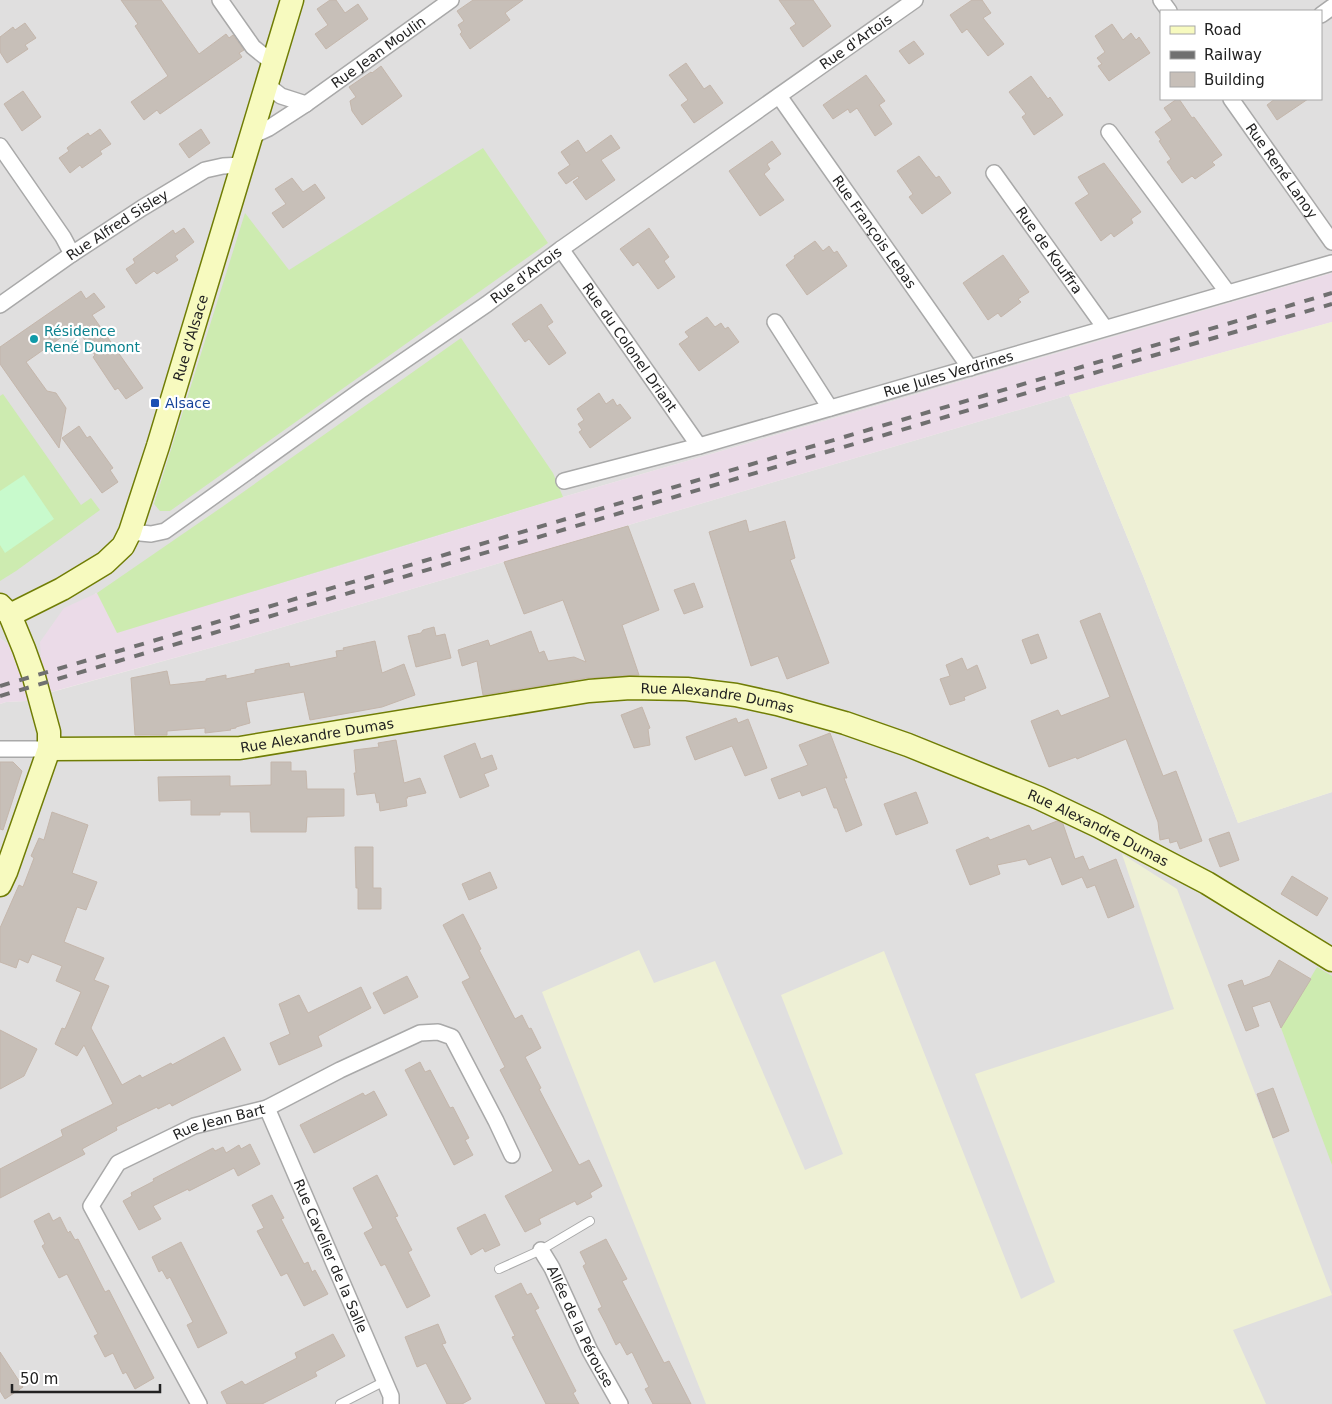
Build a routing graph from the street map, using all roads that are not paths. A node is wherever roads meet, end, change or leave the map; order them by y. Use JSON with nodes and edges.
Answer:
{"nodes":[{"id":1,"x":220,"y":0,"type":"edge"},
{"id":2,"x":292,"y":0,"type":"edge"},
{"id":3,"x":451,"y":0,"type":"edge"},
{"id":4,"x":915,"y":0,"type":"edge"},
{"id":5,"x":273,"y":63,"type":"junction"},
{"id":6,"x":266,"y":85,"type":"junction"},
{"id":7,"x":779,"y":96,"type":"junction"},
{"id":8,"x":1231,"y":100,"type":"edge"},
{"id":9,"x":306,"y":104,"type":"junction"},
{"id":10,"x":1109,"y":132,"type":"dead end"},
{"id":11,"x":252,"y":136,"type":"junction"},
{"id":12,"x":0,"y":146,"type":"edge"},
{"id":13,"x":243,"y":165,"type":"junction"},
{"id":14,"x":994,"y":173,"type":"dead end"},
{"id":15,"x":1332,"y":242,"type":"edge"},
{"id":16,"x":561,"y":249,"type":"junction"},
{"id":17,"x":72,"y":254,"type":"junction"},
{"id":18,"x":1332,"y":263,"type":"edge"},
{"id":19,"x":1228,"y":293,"type":"junction"},
{"id":20,"x":0,"y":305,"type":"edge"},
{"id":21,"x":775,"y":322,"type":"dead end"},
{"id":22,"x":1105,"y":328,"type":"junction"},
{"id":23,"x":970,"y":368,"type":"junction"},
{"id":24,"x":830,"y":408,"type":"junction"},
{"id":25,"x":699,"y":446,"type":"junction"},
{"id":26,"x":564,"y":481,"type":"dead end"},
{"id":27,"x":130,"y":532,"type":"junction"},
{"id":28,"x":3,"y":613,"type":"edge"},
{"id":29,"x":0,"y":749,"type":"edge"},
{"id":30,"x":49,"y":749,"type":"junction"},
{"id":31,"x":0,"y":885,"type":"edge"},
{"id":32,"x":1332,"y":960,"type":"edge"},
{"id":33,"x":267,"y":1108,"type":"junction"},
{"id":34,"x":512,"y":1155,"type":"dead end"},
{"id":35,"x":590,"y":1221,"type":"dead end"},
{"id":36,"x":541,"y":1250,"type":"junction"},
{"id":37,"x":499,"y":1269,"type":"dead end"},
{"id":38,"x":385,"y":1381,"type":"junction"},
{"id":39,"x":200,"y":1404,"type":"edge"},
{"id":40,"x":340,"y":1404,"type":"edge"},
{"id":41,"x":391,"y":1404,"type":"edge"},
{"id":42,"x":620,"y":1404,"type":"edge"}],
"edges":[{"from":1,"to":5,"type":"street"},
{"from":2,"to":5,"type":"street","name":"Rue d'Alsace"},
{"from":3,"to":9,"type":"street","name":"Rue Jean Moulin"},
{"from":4,"to":7,"type":"street","name":"Rue d'Artois"},
{"from":5,"to":6,"type":"street","name":"Rue d'Alsace"},
{"from":6,"to":9,"type":"street"},
{"from":6,"to":11,"type":"street","name":"Rue d'Alsace"},
{"from":7,"to":16,"type":"street","name":"Rue d'Artois"},
{"from":7,"to":23,"type":"street","name":"Rue François Lebas"},
{"from":8,"to":15,"type":"street","name":"Rue René Lanoy"},
{"from":9,"to":11,"type":"street","name":"Rue Jean Moulin"},
{"from":10,"to":19,"type":"street"},
{"from":11,"to":13,"type":"street","name":"Rue d'Alsace"},
{"from":12,"to":17,"type":"street"},
{"from":13,"to":17,"type":"street","name":"Rue Alfred Sisley"},
{"from":13,"to":27,"type":"street","name":"Rue d'Alsace"},
{"from":14,"to":22,"type":"street","name":"Rue de Kouffra"},
{"from":16,"to":25,"type":"street","name":"Rue du Colonel Driant"},
{"from":16,"to":27,"type":"street","name":"Rue d'Artois"},
{"from":17,"to":20,"type":"street","name":"Rue Alfred Sisley"},
{"from":18,"to":19,"type":"street","name":"Rue Jules Verdrines"},
{"from":19,"to":22,"type":"street","name":"Rue Jules Verdrines"},
{"from":21,"to":24,"type":"street"},
{"from":22,"to":23,"type":"street","name":"Rue Jules Verdrines"},
{"from":23,"to":24,"type":"street","name":"Rue Jules Verdrines"},
{"from":24,"to":25,"type":"street","name":"Rue Jules Verdrines"},
{"from":25,"to":26,"type":"street","name":"Rue Jules Verdrines"},
{"from":27,"to":28,"type":"street","name":"Rue d'Alsace"},
{"from":28,"to":30,"type":"street"},
{"from":29,"to":30,"type":"street"},
{"from":30,"to":31,"type":"street"},
{"from":30,"to":32,"type":"street","name":"Rue Alexandre Dumas"},
{"from":33,"to":34,"type":"street","name":"Rue Jean Bart"},
{"from":33,"to":38,"type":"street","name":"Rue Cavelier de la Salle"},
{"from":33,"to":39,"type":"street","name":"Rue Jean Bart"},
{"from":35,"to":36,"type":"lane"},
{"from":36,"to":37,"type":"lane"},
{"from":36,"to":42,"type":"street","name":"Allée de la Pérouse"},
{"from":38,"to":40,"type":"lane"},
{"from":38,"to":41,"type":"street","name":"Rue Cavelier de la Salle"}]}
